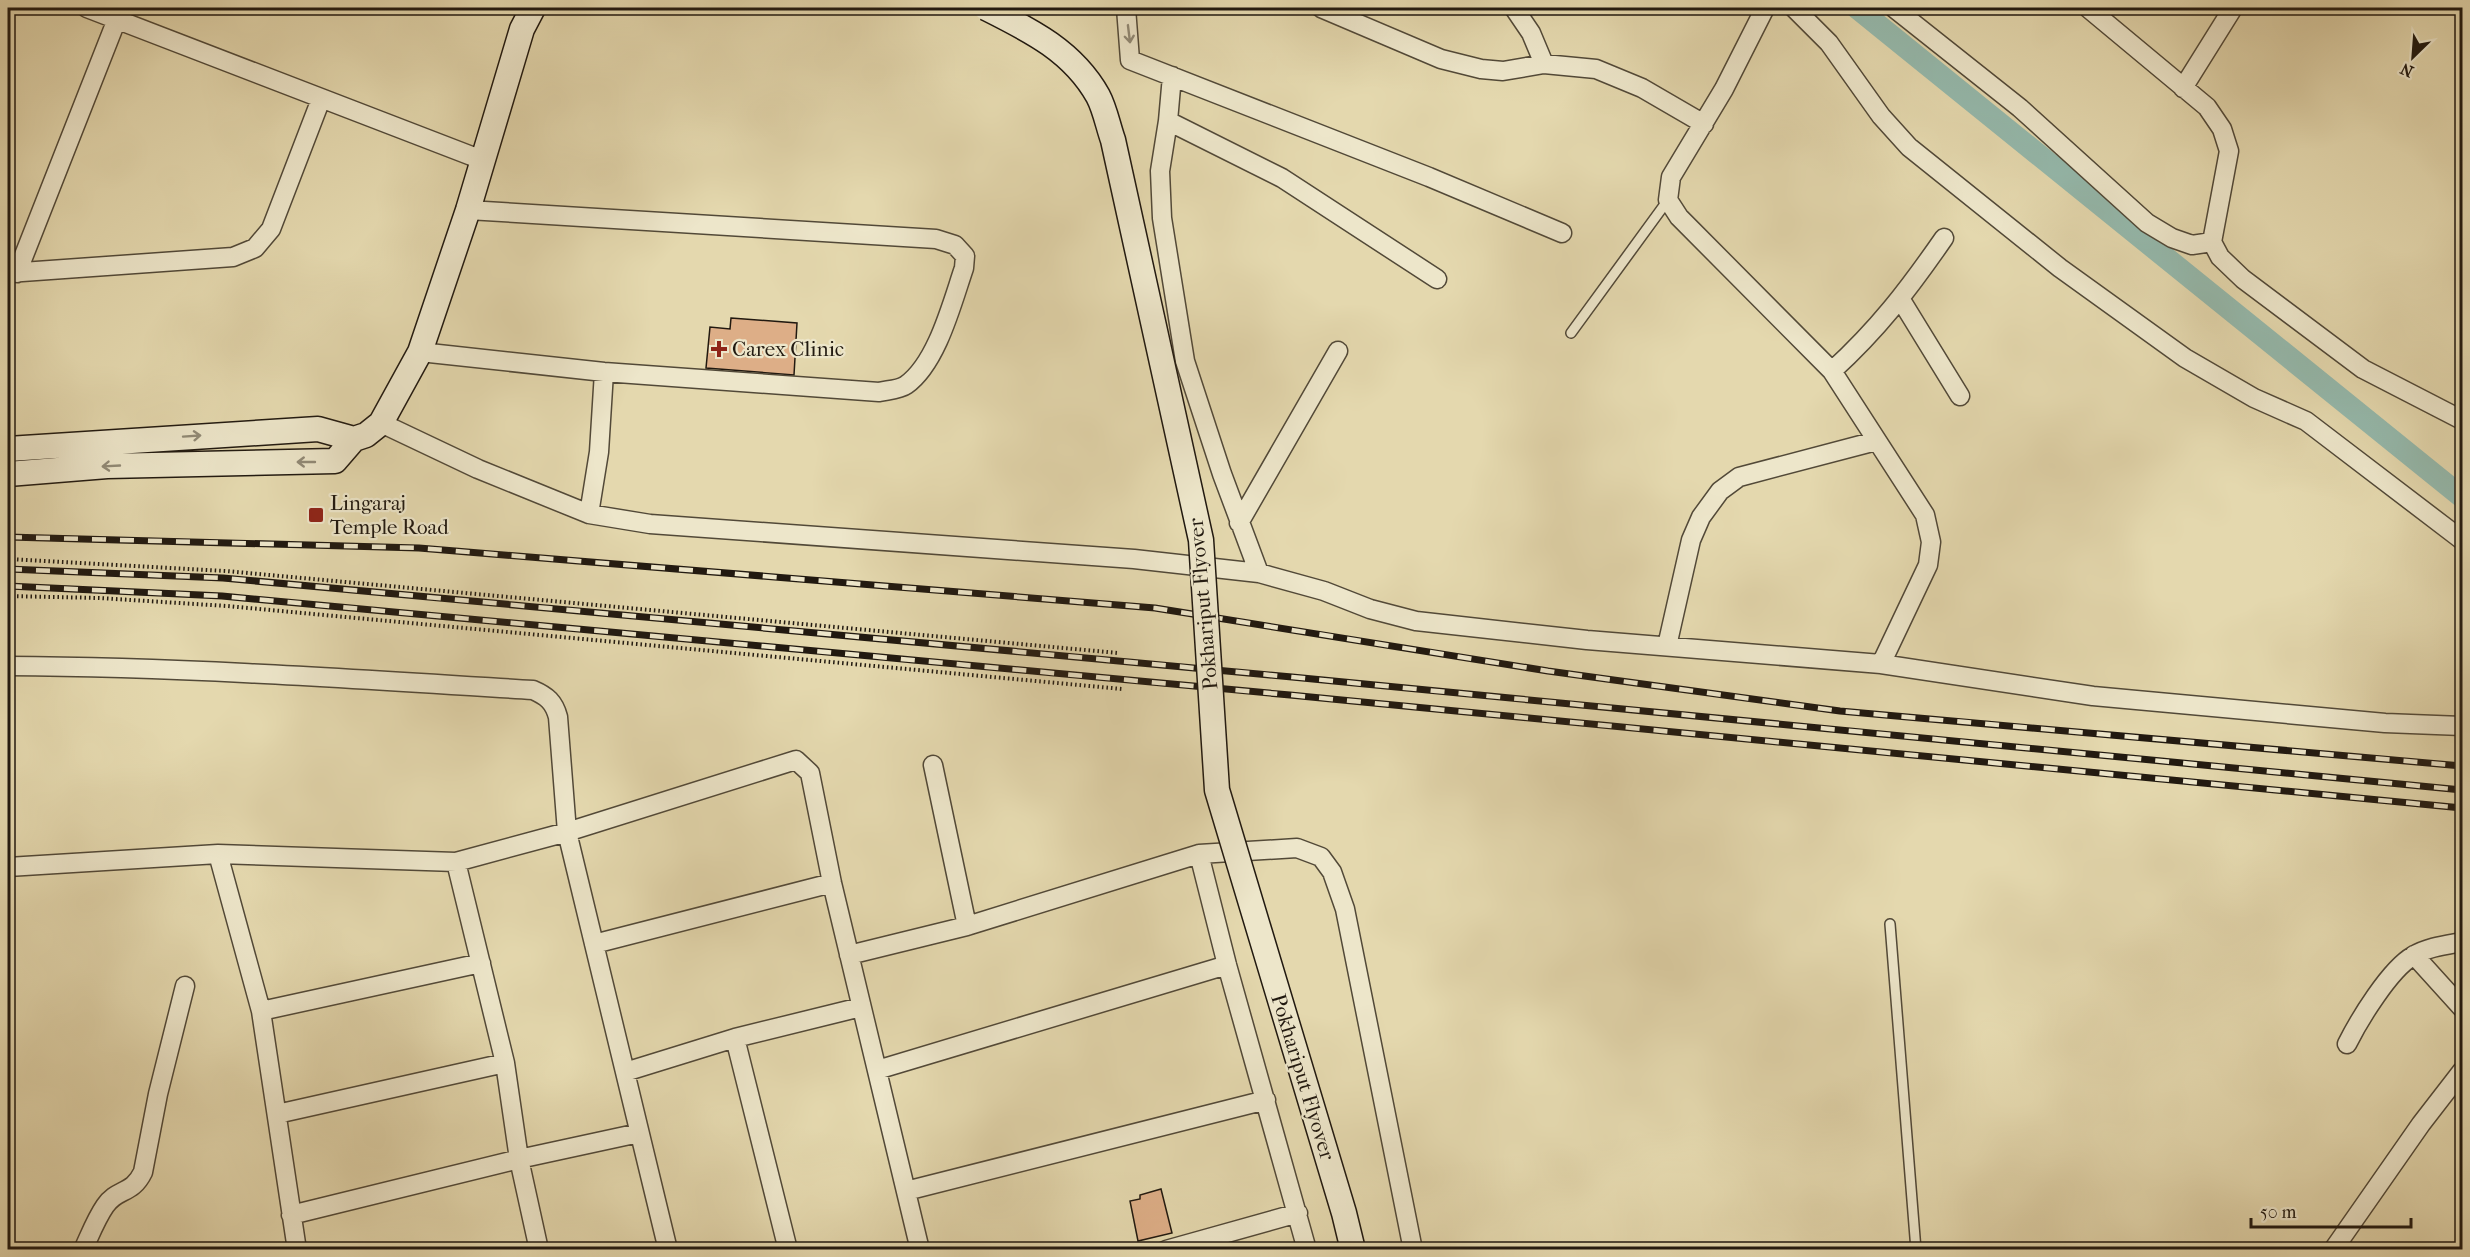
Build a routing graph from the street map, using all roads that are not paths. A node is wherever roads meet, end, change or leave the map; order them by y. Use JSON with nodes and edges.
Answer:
{"nodes":[{"id":1,"x":87,"y":8,"type":"edge"},
{"id":2,"x":533,"y":8,"type":"edge"},
{"id":3,"x":986,"y":8,"type":"edge"},
{"id":4,"x":1126,"y":8,"type":"edge"},
{"id":5,"x":1321,"y":8,"type":"edge"},
{"id":6,"x":1514,"y":8,"type":"edge"},
{"id":7,"x":1765,"y":8,"type":"edge"},
{"id":8,"x":1794,"y":8,"type":"edge"},
{"id":9,"x":1894,"y":8,"type":"edge"},
{"id":10,"x":2088,"y":8,"type":"edge"},
{"id":11,"x":2233,"y":8,"type":"edge"},
{"id":12,"x":117,"y":18,"type":"junction"},
{"id":13,"x":1544,"y":64,"type":"junction"},
{"id":14,"x":1172,"y":76,"type":"junction"},
{"id":15,"x":2183,"y":88,"type":"junction"},
{"id":16,"x":321,"y":99,"type":"junction"},
{"id":17,"x":1168,"y":121,"type":"junction"},
{"id":18,"x":1704,"y":124,"type":"junction"},
{"id":19,"x":482,"y":160,"type":"junction"},
{"id":20,"x":1668,"y":200,"type":"junction"},
{"id":21,"x":468,"y":210,"type":"junction"},
{"id":22,"x":1562,"y":233,"type":"dead end"},
{"id":23,"x":1944,"y":238,"type":"dead end"},
{"id":24,"x":2212,"y":242,"type":"junction"},
{"id":25,"x":12,"y":273,"type":"edge"},
{"id":26,"x":1437,"y":279,"type":"dead end"},
{"id":27,"x":1901,"y":300,"type":"junction"},
{"id":28,"x":1571,"y":333,"type":"dead end"},
{"id":29,"x":1338,"y":351,"type":"dead end"},
{"id":30,"x":420,"y":352,"type":"junction"},
{"id":31,"x":1832,"y":371,"type":"junction"},
{"id":32,"x":604,"y":372,"type":"junction"},
{"id":33,"x":1960,"y":396,"type":"dead end"},
{"id":34,"x":2463,"y":420,"type":"edge"},
{"id":35,"x":381,"y":423,"type":"junction"},
{"id":36,"x":354,"y":439,"type":"junction"},
{"id":37,"x":1876,"y":441,"type":"junction"},
{"id":38,"x":8,"y":449,"type":"edge"},
{"id":39,"x":8,"y":474,"type":"edge"},
{"id":40,"x":589,"y":514,"type":"junction"},
{"id":41,"x":1239,"y":523,"type":"junction"},
{"id":42,"x":2463,"y":540,"type":"edge"},
{"id":43,"x":1259,"y":573,"type":"junction"},
{"id":44,"x":1667,"y":646,"type":"junction"},
{"id":45,"x":1881,"y":664,"type":"junction"},
{"id":46,"x":8,"y":666,"type":"edge"},
{"id":47,"x":2463,"y":726,"type":"edge"},
{"id":48,"x":933,"y":765,"type":"dead end"},
{"id":49,"x":567,"y":832,"type":"junction"},
{"id":50,"x":218,"y":854,"type":"junction"},
{"id":51,"x":1199,"y":854,"type":"junction"},
{"id":52,"x":456,"y":862,"type":"junction"},
{"id":53,"x":8,"y":867,"type":"edge"},
{"id":54,"x":832,"y":883,"type":"junction"},
{"id":55,"x":1890,"y":924,"type":"dead end"},
{"id":56,"x":967,"y":926,"type":"junction"},
{"id":57,"x":2463,"y":942,"type":"edge"},
{"id":58,"x":594,"y":944,"type":"junction"},
{"id":59,"x":849,"y":955,"type":"junction"},
{"id":60,"x":2414,"y":955,"type":"junction"},
{"id":61,"x":481,"y":963,"type":"junction"},
{"id":62,"x":1227,"y":964,"type":"junction"},
{"id":63,"x":184,"y":986,"type":"dead end"},
{"id":64,"x":861,"y":1007,"type":"junction"},
{"id":65,"x":2463,"y":1008,"type":"edge"},
{"id":66,"x":261,"y":1011,"type":"junction"},
{"id":67,"x":735,"y":1038,"type":"junction"},
{"id":68,"x":2347,"y":1044,"type":"dead end"},
{"id":69,"x":505,"y":1063,"type":"junction"},
{"id":70,"x":877,"y":1070,"type":"junction"},
{"id":71,"x":2463,"y":1071,"type":"edge"},
{"id":72,"x":625,"y":1072,"type":"junction"},
{"id":73,"x":1266,"y":1100,"type":"junction"},
{"id":74,"x":277,"y":1114,"type":"junction"},
{"id":75,"x":639,"y":1133,"type":"junction"},
{"id":76,"x":519,"y":1159,"type":"junction"},
{"id":77,"x":906,"y":1191,"type":"junction"},
{"id":78,"x":1298,"y":1213,"type":"junction"},
{"id":79,"x":291,"y":1215,"type":"junction"},
{"id":80,"x":1175,"y":1248,"type":"edge"},
{"id":81,"x":665,"y":1249,"type":"edge"},
{"id":82,"x":83,"y":1250,"type":"edge"},
{"id":83,"x":297,"y":1250,"type":"edge"},
{"id":84,"x":539,"y":1250,"type":"edge"},
{"id":85,"x":788,"y":1250,"type":"edge"},
{"id":86,"x":920,"y":1250,"type":"edge"},
{"id":87,"x":1307,"y":1250,"type":"edge"},
{"id":88,"x":1353,"y":1250,"type":"edge"},
{"id":89,"x":1413,"y":1250,"type":"edge"},
{"id":90,"x":1916,"y":1250,"type":"edge"},
{"id":91,"x":2333,"y":1250,"type":"edge"}],
"edges":[{"from":1,"to":12,"type":"street"},
{"from":2,"to":19,"type":"main road"},
{"from":3,"to":88,"type":"main road","name":"Pokhariput Flyover","bridge":true},
{"from":4,"to":14,"type":"street","one_way":true},
{"from":5,"to":13,"type":"street"},
{"from":6,"to":13,"type":"street"},
{"from":7,"to":18,"type":"street"},
{"from":8,"to":42,"type":"street"},
{"from":9,"to":24,"type":"street"},
{"from":10,"to":15,"type":"street"},
{"from":11,"to":15,"type":"street"},
{"from":12,"to":16,"type":"street"},
{"from":12,"to":25,"type":"street"},
{"from":13,"to":18,"type":"street"},
{"from":14,"to":17,"type":"street"},
{"from":14,"to":22,"type":"street"},
{"from":15,"to":24,"type":"street"},
{"from":16,"to":19,"type":"street"},
{"from":16,"to":25,"type":"street"},
{"from":17,"to":26,"type":"street"},
{"from":17,"to":41,"type":"street"},
{"from":18,"to":20,"type":"street"},
{"from":19,"to":21,"type":"main road"},
{"from":20,"to":28,"type":"lane"},
{"from":20,"to":31,"type":"street"},
{"from":21,"to":30,"type":"main road"},
{"from":21,"to":32,"type":"street"},
{"from":23,"to":27,"type":"street"},
{"from":24,"to":34,"type":"street"},
{"from":27,"to":31,"type":"street"},
{"from":27,"to":33,"type":"street"},
{"from":29,"to":41,"type":"street"},
{"from":30,"to":32,"type":"street"},
{"from":30,"to":35,"type":"main road"},
{"from":31,"to":37,"type":"street"},
{"from":32,"to":40,"type":"street"},
{"from":35,"to":36,"type":"main road"},
{"from":35,"to":40,"type":"street"},
{"from":38,"to":36,"type":"main road","one_way":true},
{"from":36,"to":39,"type":"main road","one_way":true},
{"from":37,"to":44,"type":"street"},
{"from":37,"to":45,"type":"street"},
{"from":40,"to":43,"type":"street"},
{"from":41,"to":43,"type":"street"},
{"from":43,"to":44,"type":"street"},
{"from":44,"to":45,"type":"street"},
{"from":45,"to":47,"type":"street"},
{"from":46,"to":49,"type":"street"},
{"from":48,"to":56,"type":"street"},
{"from":49,"to":52,"type":"street"},
{"from":49,"to":54,"type":"street"},
{"from":49,"to":58,"type":"street"},
{"from":50,"to":52,"type":"street"},
{"from":50,"to":53,"type":"street"},
{"from":50,"to":66,"type":"street"},
{"from":51,"to":56,"type":"street"},
{"from":51,"to":62,"type":"street"},
{"from":51,"to":89,"type":"street"},
{"from":52,"to":61,"type":"street"},
{"from":54,"to":58,"type":"street"},
{"from":54,"to":59,"type":"street"},
{"from":55,"to":90,"type":"lane"},
{"from":56,"to":59,"type":"street"},
{"from":57,"to":60,"type":"street"},
{"from":58,"to":72,"type":"street"},
{"from":59,"to":64,"type":"street"},
{"from":60,"to":65,"type":"street"},
{"from":60,"to":68,"type":"street"},
{"from":61,"to":66,"type":"street"},
{"from":61,"to":69,"type":"street"},
{"from":62,"to":70,"type":"street"},
{"from":62,"to":73,"type":"street"},
{"from":63,"to":82,"type":"street"},
{"from":64,"to":67,"type":"street"},
{"from":64,"to":70,"type":"street"},
{"from":66,"to":74,"type":"street"},
{"from":67,"to":72,"type":"street"},
{"from":67,"to":85,"type":"street"},
{"from":69,"to":74,"type":"street"},
{"from":69,"to":76,"type":"street"},
{"from":70,"to":77,"type":"street"},
{"from":71,"to":91,"type":"street"},
{"from":72,"to":75,"type":"street"},
{"from":73,"to":77,"type":"street"},
{"from":73,"to":78,"type":"street"},
{"from":74,"to":79,"type":"street"},
{"from":75,"to":76,"type":"street"},
{"from":75,"to":81,"type":"street"},
{"from":76,"to":79,"type":"street"},
{"from":76,"to":84,"type":"street"},
{"from":77,"to":86,"type":"street"},
{"from":78,"to":80,"type":"street"},
{"from":78,"to":87,"type":"street"},
{"from":79,"to":83,"type":"street"}]}
